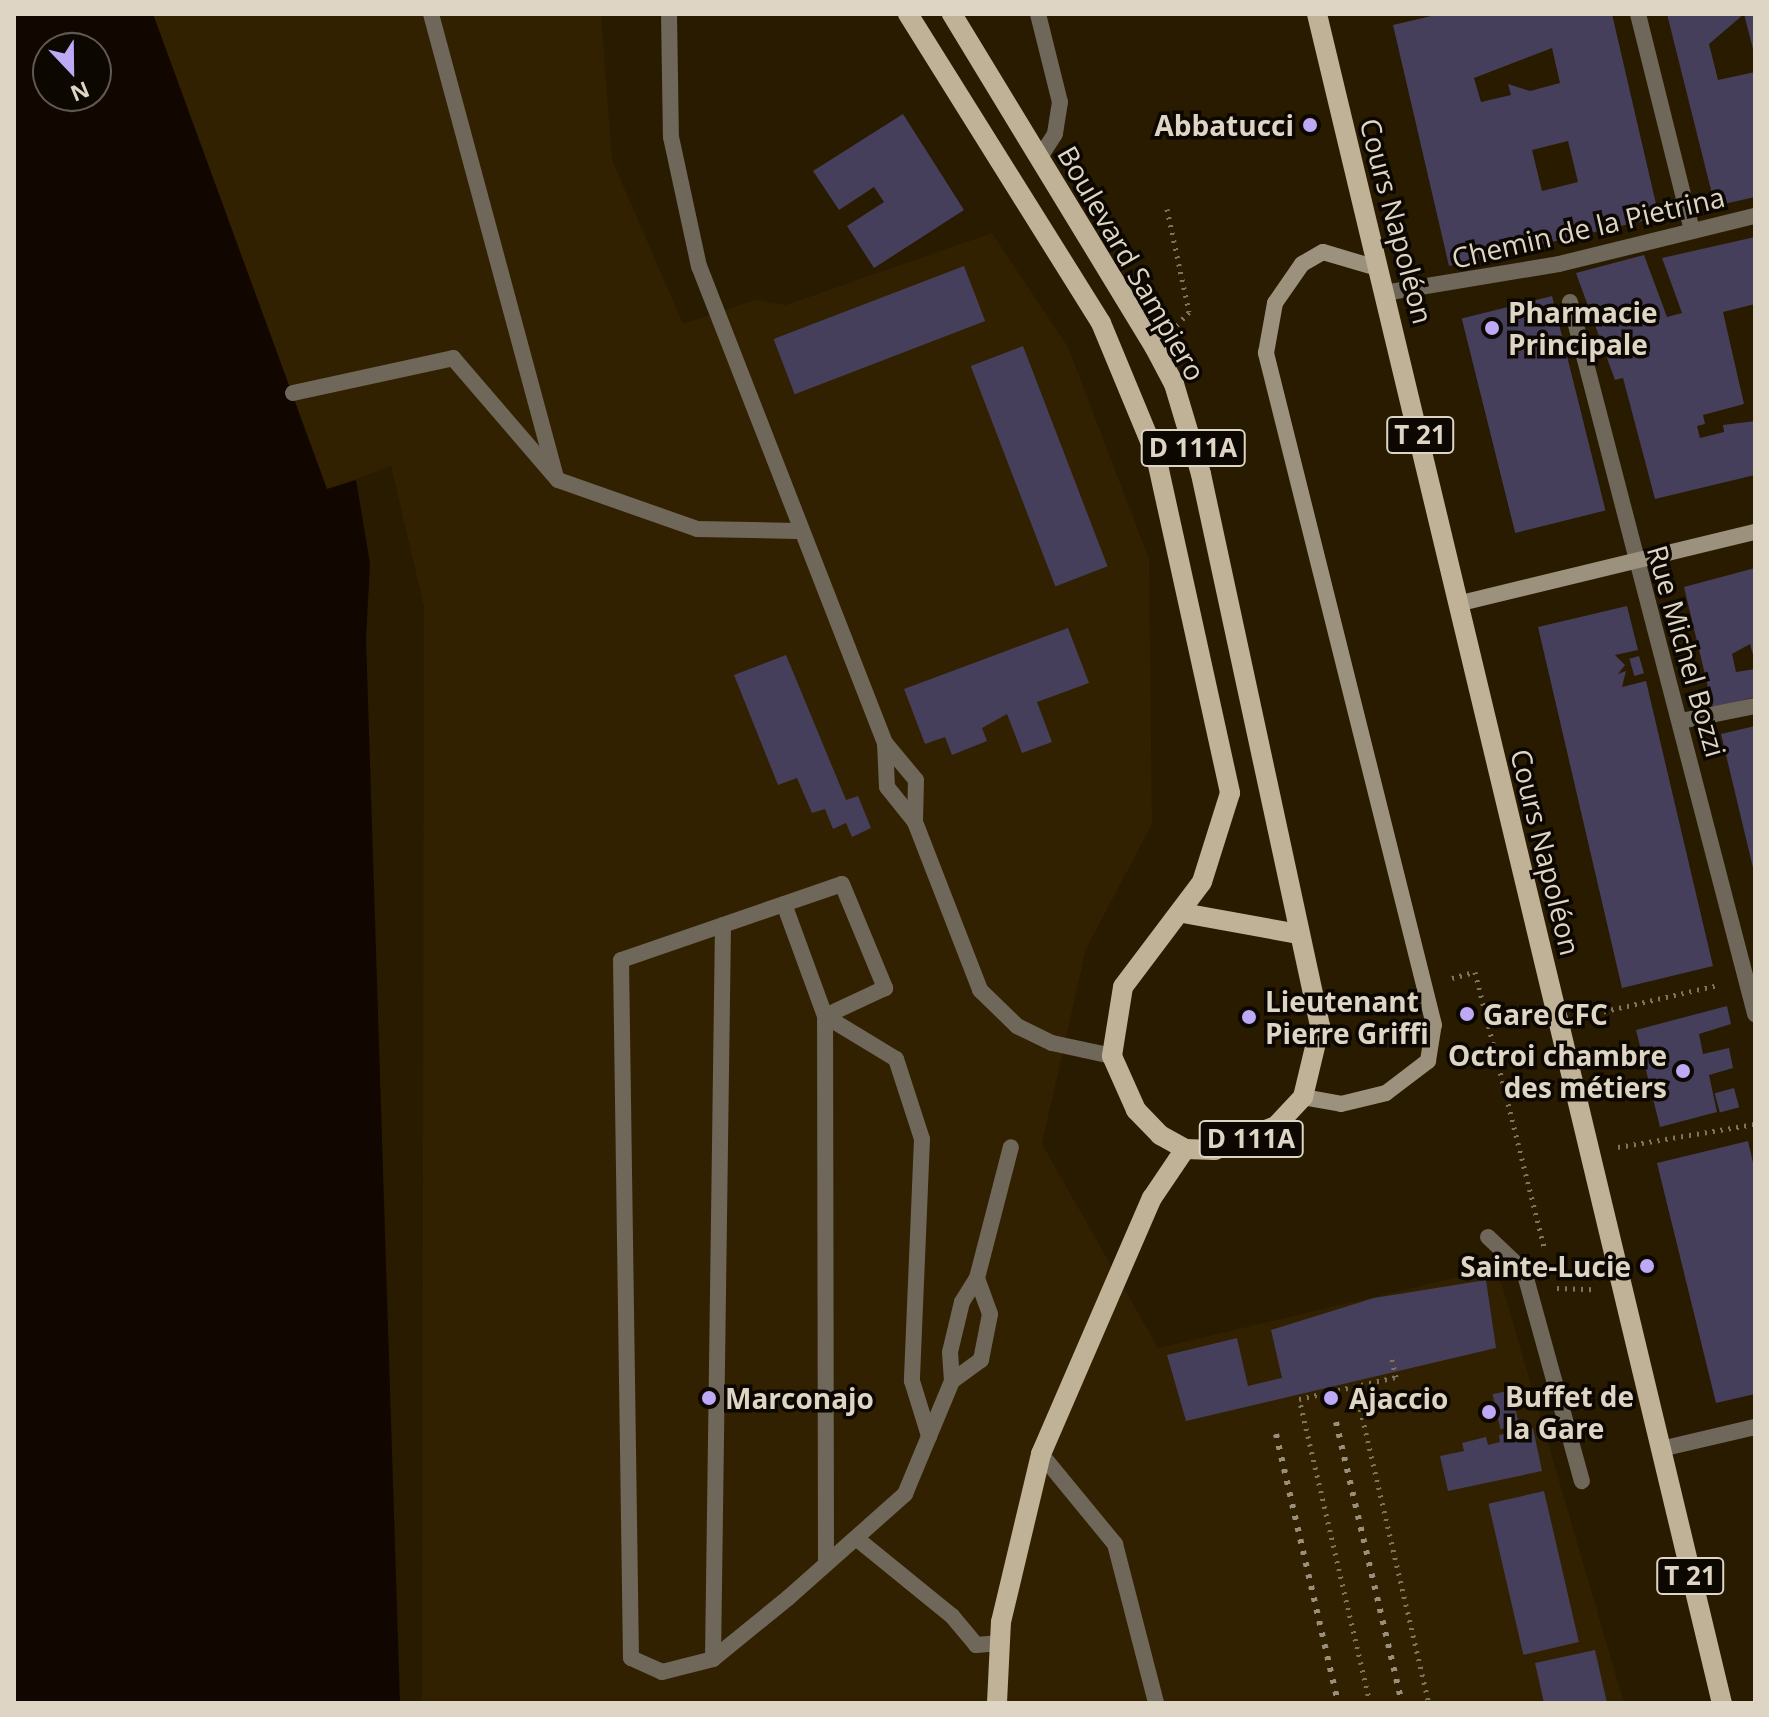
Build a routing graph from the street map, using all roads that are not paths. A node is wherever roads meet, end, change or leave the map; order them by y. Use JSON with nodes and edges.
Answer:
{"nodes":[{"id":1,"x":431,"y":14,"type":"edge"},
{"id":2,"x":669,"y":14,"type":"edge"},
{"id":3,"x":908,"y":14,"type":"edge"},
{"id":4,"x":952,"y":14,"type":"edge"},
{"id":5,"x":1038,"y":14,"type":"edge"},
{"id":6,"x":1317,"y":14,"type":"edge"},
{"id":7,"x":1638,"y":14,"type":"edge"},
{"id":8,"x":1040,"y":157,"type":"junction"},
{"id":9,"x":1755,"y":216,"type":"edge"},
{"id":10,"x":1692,"y":230,"type":"junction"},
{"id":11,"x":1377,"y":268,"type":"junction"},
{"id":12,"x":1384,"y":293,"type":"junction"},
{"id":13,"x":1570,"y":302,"type":"dead end"},
{"id":14,"x":293,"y":393,"type":"dead end"},
{"id":15,"x":558,"y":480,"type":"junction"},
{"id":16,"x":797,"y":531,"type":"junction"},
{"id":17,"x":1755,"y":532,"type":"edge"},
{"id":18,"x":1633,"y":562,"type":"junction"},
{"id":19,"x":1457,"y":604,"type":"junction"},
{"id":20,"x":1755,"y":706,"type":"edge"},
{"id":21,"x":1681,"y":721,"type":"junction"},
{"id":22,"x":885,"y":743,"type":"junction"},
{"id":23,"x":915,"y":822,"type":"junction"},
{"id":24,"x":784,"y":904,"type":"junction"},
{"id":25,"x":1183,"y":913,"type":"junction"},
{"id":26,"x":723,"y":925,"type":"junction"},
{"id":27,"x":1299,"y":934,"type":"junction"},
{"id":28,"x":1755,"y":1014,"type":"edge"},
{"id":29,"x":825,"y":1016,"type":"junction"},
{"id":30,"x":1112,"y":1056,"type":"junction"},
{"id":31,"x":1303,"y":1097,"type":"junction"},
{"id":32,"x":1011,"y":1147,"type":"dead end"},
{"id":33,"x":1185,"y":1149,"type":"junction"},
{"id":34,"x":1488,"y":1237,"type":"dead end"},
{"id":35,"x":977,"y":1278,"type":"junction"},
{"id":36,"x":952,"y":1381,"type":"junction"},
{"id":37,"x":1755,"y":1427,"type":"edge"},
{"id":38,"x":929,"y":1436,"type":"junction"},
{"id":39,"x":1661,"y":1449,"type":"junction"},
{"id":40,"x":1041,"y":1454,"type":"junction"},
{"id":41,"x":1582,"y":1481,"type":"dead end"},
{"id":42,"x":856,"y":1538,"type":"junction"},
{"id":43,"x":826,"y":1564,"type":"junction"},
{"id":44,"x":1000,"y":1643,"type":"junction"},
{"id":45,"x":713,"y":1659,"type":"junction"},
{"id":46,"x":997,"y":1703,"type":"edge"},
{"id":47,"x":1156,"y":1703,"type":"edge"},
{"id":48,"x":1722,"y":1703,"type":"edge"}],
"edges":[{"from":1,"to":15,"type":"street"},
{"from":2,"to":16,"type":"street"},
{"from":3,"to":25,"type":"main road","name":"Boulevard Sampiero","number":"D 111A"},
{"from":4,"to":8,"type":"main road","name":"Boulevard Sampiero","number":"D 111A"},
{"from":5,"to":8,"type":"street"},
{"from":6,"to":11,"type":"main road","name":"Cours Napoléon","number":"T 21"},
{"from":7,"to":10,"type":"street"},
{"from":8,"to":27,"type":"main road","name":"Boulevard Sampiero","number":"D 111A"},
{"from":9,"to":10,"type":"street","name":"Chemin de la Pietrina"},
{"from":10,"to":12,"type":"street","name":"Chemin de la Pietrina"},
{"from":11,"to":12,"type":"main road","name":"Cours Napoléon","number":"T 21"},
{"from":11,"to":31,"type":"main road"},
{"from":12,"to":19,"type":"main road","name":"Cours Napoléon","number":"T 21"},
{"from":13,"to":18,"type":"street","name":"Rue Michel Bozzi"},
{"from":14,"to":15,"type":"street"},
{"from":15,"to":16,"type":"street"},
{"from":16,"to":22,"type":"street"},
{"from":17,"to":18,"type":"main road"},
{"from":18,"to":19,"type":"main road"},
{"from":18,"to":21,"type":"street","name":"Rue Michel Bozzi"},
{"from":19,"to":39,"type":"main road","name":"Cours Napoléon","number":"T 21"},
{"from":20,"to":21,"type":"street"},
{"from":21,"to":28,"type":"street","name":"Rue Michel Bozzi"},
{"from":22,"to":23,"type":"street"},
{"from":22,"to":23,"type":"street"},
{"from":23,"to":30,"type":"street"},
{"from":24,"to":26,"type":"street"},
{"from":24,"to":29,"type":"street"},
{"from":24,"to":29,"type":"street"},
{"from":25,"to":27,"type":"main road"},
{"from":25,"to":30,"type":"main road","number":"D 111A"},
{"from":26,"to":45,"type":"street"},
{"from":26,"to":45,"type":"street"},
{"from":27,"to":31,"type":"main road","number":"D 111A"},
{"from":29,"to":38,"type":"street"},
{"from":29,"to":43,"type":"street"},
{"from":30,"to":33,"type":"main road","number":"D 111A"},
{"from":31,"to":33,"type":"main road","number":"D 111A"},
{"from":32,"to":35,"type":"street"},
{"from":33,"to":40,"type":"main road"},
{"from":34,"to":41,"type":"street"},
{"from":35,"to":36,"type":"street"},
{"from":35,"to":36,"type":"street"},
{"from":36,"to":38,"type":"street"},
{"from":37,"to":39,"type":"street"},
{"from":38,"to":42,"type":"street"},
{"from":39,"to":48,"type":"main road","name":"Cours Napoléon","number":"T 21"},
{"from":40,"to":44,"type":"main road"},
{"from":40,"to":47,"type":"street"},
{"from":42,"to":43,"type":"street"},
{"from":42,"to":44,"type":"street"},
{"from":43,"to":45,"type":"street"},
{"from":44,"to":46,"type":"main road"}]}
